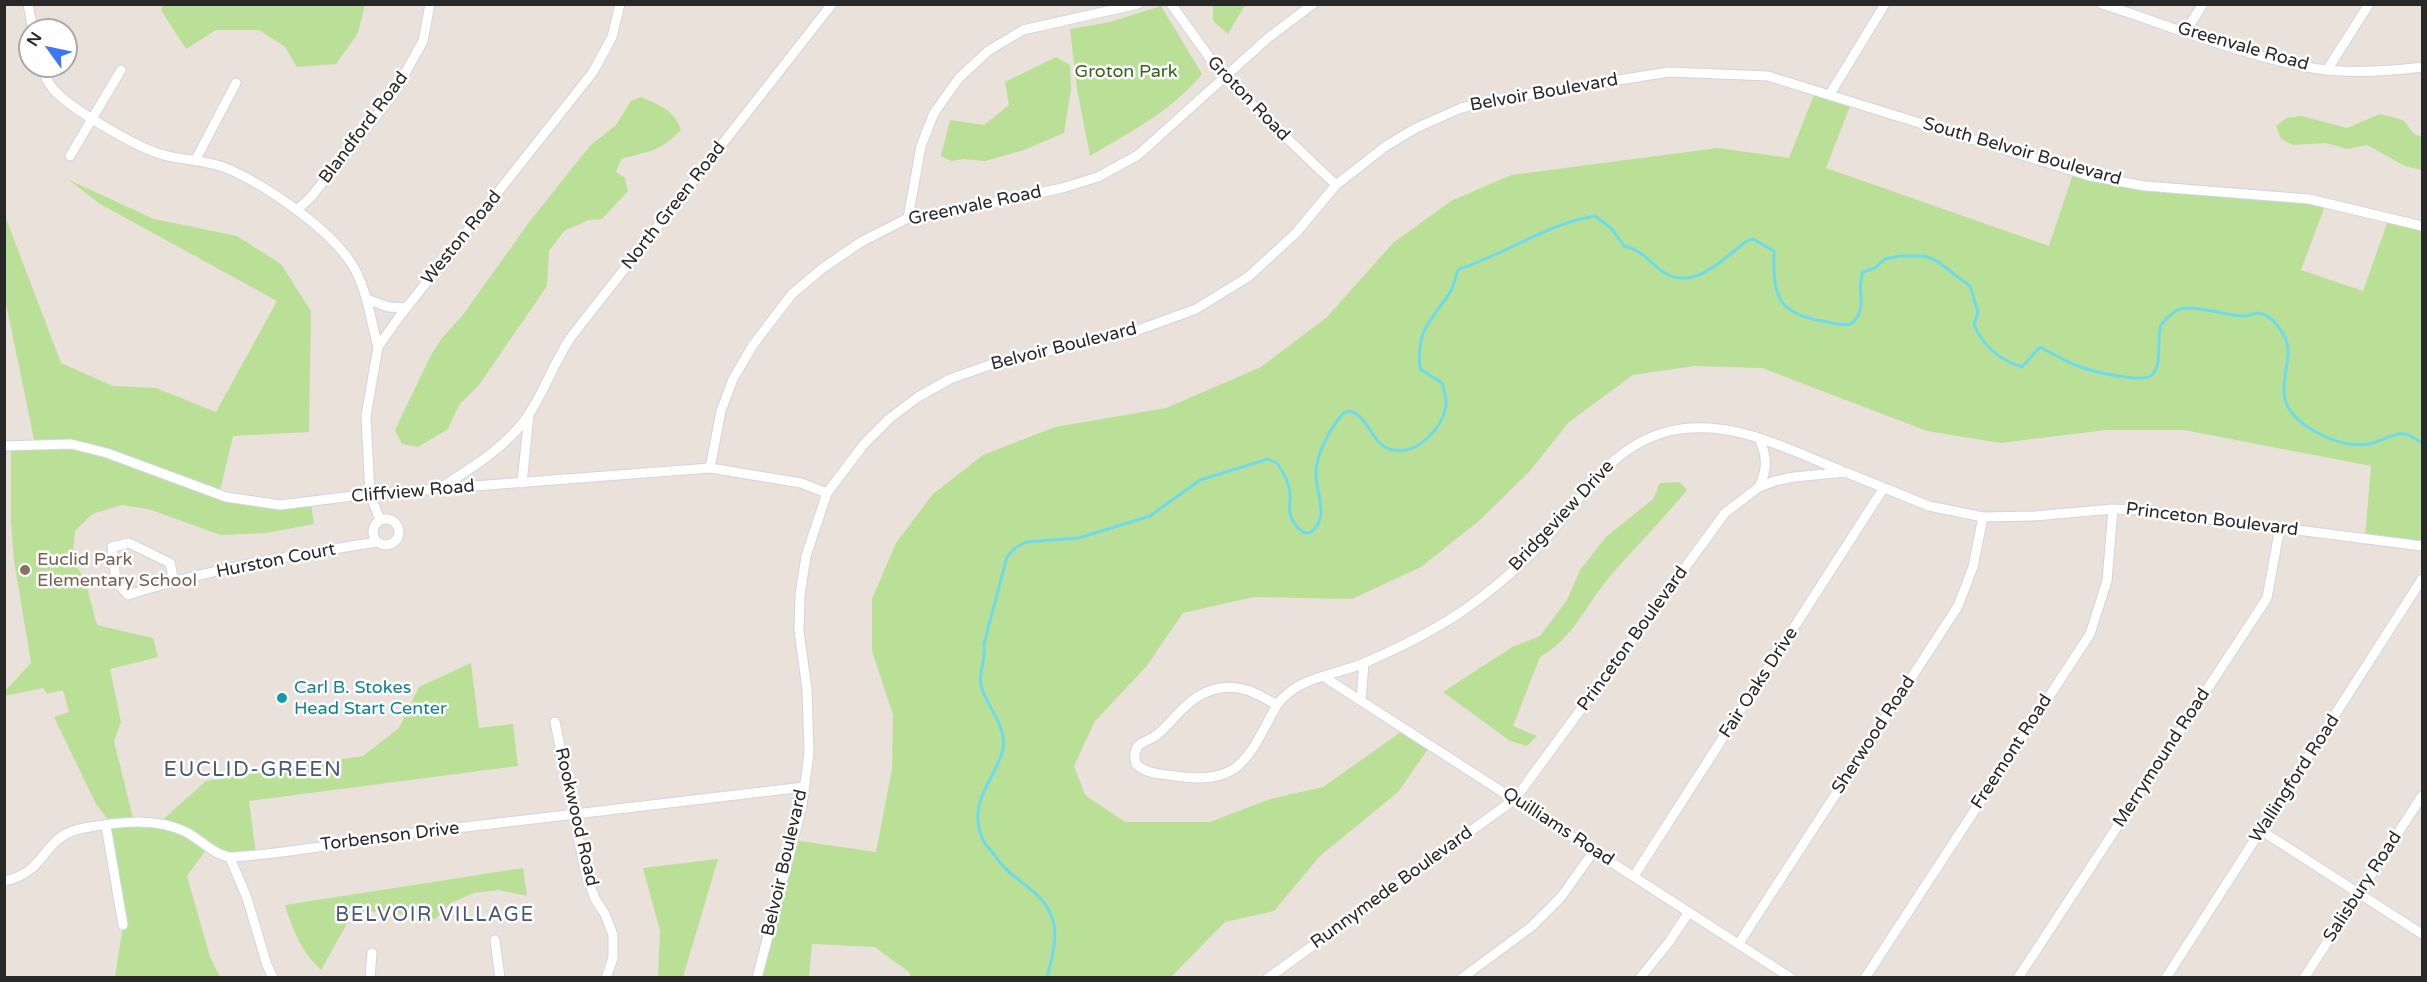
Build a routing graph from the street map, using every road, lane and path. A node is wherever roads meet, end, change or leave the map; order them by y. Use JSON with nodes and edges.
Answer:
{"nodes":[{"id":1,"x":430,"y":4,"type":"edge"},
{"id":2,"x":620,"y":4,"type":"edge"},
{"id":3,"x":832,"y":4,"type":"edge"},
{"id":4,"x":1138,"y":4,"type":"edge"},
{"id":5,"x":1171,"y":4,"type":"edge"},
{"id":6,"x":1313,"y":4,"type":"edge"},
{"id":7,"x":1886,"y":4,"type":"edge"},
{"id":8,"x":2102,"y":4,"type":"edge"},
{"id":9,"x":2203,"y":4,"type":"edge"},
{"id":10,"x":2368,"y":4,"type":"edge"},
{"id":11,"x":2186,"y":31,"type":"junction"},
{"id":12,"x":2422,"y":68,"type":"edge"},
{"id":13,"x":121,"y":70,"type":"dead end"},
{"id":14,"x":2327,"y":70,"type":"junction"},
{"id":15,"x":1768,"y":76,"type":"joint"},
{"id":16,"x":48,"y":78,"type":"edge"},
{"id":17,"x":1225,"y":79,"type":"junction"},
{"id":18,"x":236,"y":83,"type":"dead end"},
{"id":19,"x":1830,"y":94,"type":"junction"},
{"id":20,"x":93,"y":118,"type":"junction"},
{"id":21,"x":70,"y":156,"type":"dead end"},
{"id":22,"x":196,"y":159,"type":"junction"},
{"id":23,"x":1336,"y":185,"type":"junction"},
{"id":24,"x":297,"y":210,"type":"junction"},
{"id":25,"x":908,"y":218,"type":"junction"},
{"id":26,"x":2422,"y":226,"type":"edge"},
{"id":27,"x":366,"y":298,"type":"junction"},
{"id":28,"x":406,"y":308,"type":"junction"},
{"id":29,"x":378,"y":347,"type":"junction"},
{"id":30,"x":529,"y":414,"type":"junction"},
{"id":31,"x":1759,"y":438,"type":"junction"},
{"id":32,"x":4,"y":446,"type":"edge"},
{"id":33,"x":710,"y":468,"type":"junction"},
{"id":34,"x":1845,"y":472,"type":"junction"},
{"id":35,"x":522,"y":483,"type":"junction"},
{"id":36,"x":1759,"y":487,"type":"junction"},
{"id":37,"x":441,"y":488,"type":"junction"},
{"id":38,"x":1883,"y":489,"type":"junction"},
{"id":39,"x":827,"y":493,"type":"junction"},
{"id":40,"x":370,"y":494,"type":"junction"},
{"id":41,"x":2113,"y":509,"type":"junction"},
{"id":42,"x":1983,"y":517,"type":"junction"},
{"id":43,"x":380,"y":520,"type":"junction"},
{"id":44,"x":2280,"y":527,"type":"junction"},
{"id":45,"x":377,"y":542,"type":"junction"},
{"id":46,"x":2422,"y":546,"type":"edge"},
{"id":47,"x":2422,"y":579,"type":"edge"},
{"id":48,"x":174,"y":581,"type":"junction"},
{"id":49,"x":1364,"y":663,"type":"junction"},
{"id":50,"x":1324,"y":677,"type":"junction"},
{"id":51,"x":1361,"y":700,"type":"junction"},
{"id":52,"x":1277,"y":705,"type":"junction"},
{"id":53,"x":555,"y":722,"type":"dead end"},
{"id":54,"x":804,"y":787,"type":"junction"},
{"id":55,"x":2422,"y":796,"type":"edge"},
{"id":56,"x":1515,"y":800,"type":"junction"},
{"id":57,"x":575,"y":816,"type":"junction"},
{"id":58,"x":106,"y":826,"type":"junction"},
{"id":59,"x":2262,"y":831,"type":"junction"},
{"id":60,"x":1594,"y":851,"type":"junction"},
{"id":61,"x":230,"y":858,"type":"junction"},
{"id":62,"x":1634,"y":876,"type":"junction"},
{"id":63,"x":4,"y":881,"type":"edge"},
{"id":64,"x":2359,"y":894,"type":"junction"},
{"id":65,"x":1689,"y":912,"type":"junction"},
{"id":66,"x":123,"y":925,"type":"dead end"},
{"id":67,"x":2422,"y":934,"type":"edge"},
{"id":68,"x":495,"y":940,"type":"dead end"},
{"id":69,"x":1739,"y":943,"type":"junction"},
{"id":70,"x":372,"y":953,"type":"dead end"},
{"id":71,"x":273,"y":978,"type":"edge"},
{"id":72,"x":370,"y":978,"type":"edge"},
{"id":73,"x":500,"y":978,"type":"edge"},
{"id":74,"x":606,"y":978,"type":"edge"},
{"id":75,"x":757,"y":978,"type":"edge"},
{"id":76,"x":1268,"y":978,"type":"edge"},
{"id":77,"x":1462,"y":978,"type":"edge"},
{"id":78,"x":1640,"y":978,"type":"edge"},
{"id":79,"x":1791,"y":978,"type":"edge"},
{"id":80,"x":1865,"y":978,"type":"edge"},
{"id":81,"x":2018,"y":978,"type":"edge"},
{"id":82,"x":2166,"y":978,"type":"edge"},
{"id":83,"x":2304,"y":978,"type":"edge"}],
"edges":[{"from":1,"to":24,"type":"street","name":"Blandford Road"},
{"from":2,"to":28,"type":"street","name":"Weston Road"},
{"from":3,"to":30,"type":"street","name":"North Green Road"},
{"from":4,"to":25,"type":"street"},
{"from":5,"to":17,"type":"street","name":"Groton Road"},
{"from":6,"to":17,"type":"street","name":"Greenvale Road"},
{"from":7,"to":19,"type":"street"},
{"from":8,"to":11,"type":"street","name":"Greenvale Road"},
{"from":9,"to":11,"type":"street"},
{"from":10,"to":14,"type":"street"},
{"from":11,"to":14,"type":"street","name":"Greenvale Road"},
{"from":12,"to":14,"type":"street","name":"Greenvale Road"},
{"from":13,"to":20,"type":"street"},
{"from":15,"to":19,"type":"street","name":"South Belvoir Boulevard"},
{"from":15,"to":23,"type":"street","name":"Belvoir Boulevard"},
{"from":16,"to":20,"type":"street"},
{"from":17,"to":23,"type":"street","name":"Groton Road"},
{"from":17,"to":25,"type":"street","name":"Greenvale Road"},
{"from":18,"to":22,"type":"street"},
{"from":19,"to":26,"type":"street","name":"South Belvoir Boulevard"},
{"from":20,"to":21,"type":"street"},
{"from":20,"to":22,"type":"street"},
{"from":22,"to":24,"type":"street"},
{"from":23,"to":39,"type":"street","name":"Belvoir Boulevard"},
{"from":24,"to":27,"type":"street"},
{"from":25,"to":33,"type":"street","name":"Greenvale Road"},
{"from":27,"to":28,"type":"street"},
{"from":27,"to":29,"type":"street"},
{"from":28,"to":29,"type":"street","name":"Weston Road"},
{"from":29,"to":40,"type":"street","name":"Weston Road"},
{"from":30,"to":35,"type":"street","name":"North Green Road"},
{"from":30,"to":37,"type":"street","name":"North Green Road"},
{"from":31,"to":34,"type":"street","name":"Bridgeview Drive"},
{"from":31,"to":36,"type":"street"},
{"from":31,"to":49,"type":"street","name":"Bridgeview Drive"},
{"from":32,"to":40,"type":"street","name":"Cliffview Road"},
{"from":33,"to":35,"type":"street","name":"Cliffview Road"},
{"from":33,"to":39,"type":"street","name":"Cliffview Road"},
{"from":34,"to":36,"type":"street","name":"Princeton Boulevard"},
{"from":34,"to":38,"type":"street","name":"Princeton Boulevard"},
{"from":35,"to":37,"type":"street","name":"Cliffview Road"},
{"from":36,"to":56,"type":"street","name":"Princeton Boulevard"},
{"from":37,"to":40,"type":"street","name":"Cliffview Road"},
{"from":38,"to":42,"type":"street","name":"Princeton Boulevard"},
{"from":38,"to":62,"type":"street","name":"Fair Oaks Drive"},
{"from":39,"to":54,"type":"street","name":"Belvoir Boulevard"},
{"from":40,"to":43,"type":"street"},
{"from":41,"to":42,"type":"street","name":"Princeton Boulevard"},
{"from":41,"to":44,"type":"street","name":"Princeton Boulevard"},
{"from":41,"to":80,"type":"street","name":"Freemont Road"},
{"from":42,"to":69,"type":"street","name":"Sherwood Road"},
{"from":43,"to":45,"type":"street"},
{"from":43,"to":45,"type":"street","name":"Hurston Court"},
{"from":44,"to":46,"type":"street","name":"Princeton Boulevard"},
{"from":44,"to":81,"type":"street","name":"Merrymound Road"},
{"from":45,"to":48,"type":"street","name":"Hurston Court"},
{"from":47,"to":59,"type":"street","name":"Wallingford Road"},
{"from":48,"to":48,"type":"street","name":"Hurston Court"},
{"from":49,"to":50,"type":"street","name":"Bridgeview Drive"},
{"from":49,"to":51,"type":"street"},
{"from":50,"to":51,"type":"street","name":"Quilliams Road"},
{"from":50,"to":52,"type":"street","name":"Bridgeview Drive"},
{"from":51,"to":56,"type":"street","name":"Quilliams Road"},
{"from":52,"to":52,"type":"street","name":"Bridgeview Drive"},
{"from":53,"to":57,"type":"street","name":"Rookwood Road"},
{"from":54,"to":57,"type":"street","name":"Torbenson Drive"},
{"from":54,"to":75,"type":"street","name":"Belvoir Boulevard"},
{"from":55,"to":64,"type":"street","name":"Salisbury Road"},
{"from":56,"to":60,"type":"street","name":"Quilliams Road"},
{"from":56,"to":76,"type":"street","name":"Runnymede Boulevard"},
{"from":57,"to":61,"type":"street","name":"Torbenson Drive"},
{"from":57,"to":74,"type":"street","name":"Rookwood Road"},
{"from":58,"to":61,"type":"street"},
{"from":58,"to":63,"type":"street"},
{"from":58,"to":66,"type":"street"},
{"from":59,"to":64,"type":"street"},
{"from":59,"to":82,"type":"street","name":"Wallingford Road"},
{"from":60,"to":62,"type":"street","name":"Quilliams Road"},
{"from":60,"to":77,"type":"street"},
{"from":61,"to":71,"type":"street"},
{"from":62,"to":65,"type":"street","name":"Quilliams Road"},
{"from":64,"to":67,"type":"street"},
{"from":64,"to":83,"type":"street","name":"Salisbury Road"},
{"from":65,"to":69,"type":"street","name":"Quilliams Road"},
{"from":65,"to":78,"type":"street"},
{"from":68,"to":73,"type":"street"},
{"from":69,"to":79,"type":"street","name":"Quilliams Road"},
{"from":70,"to":72,"type":"street"}]}
